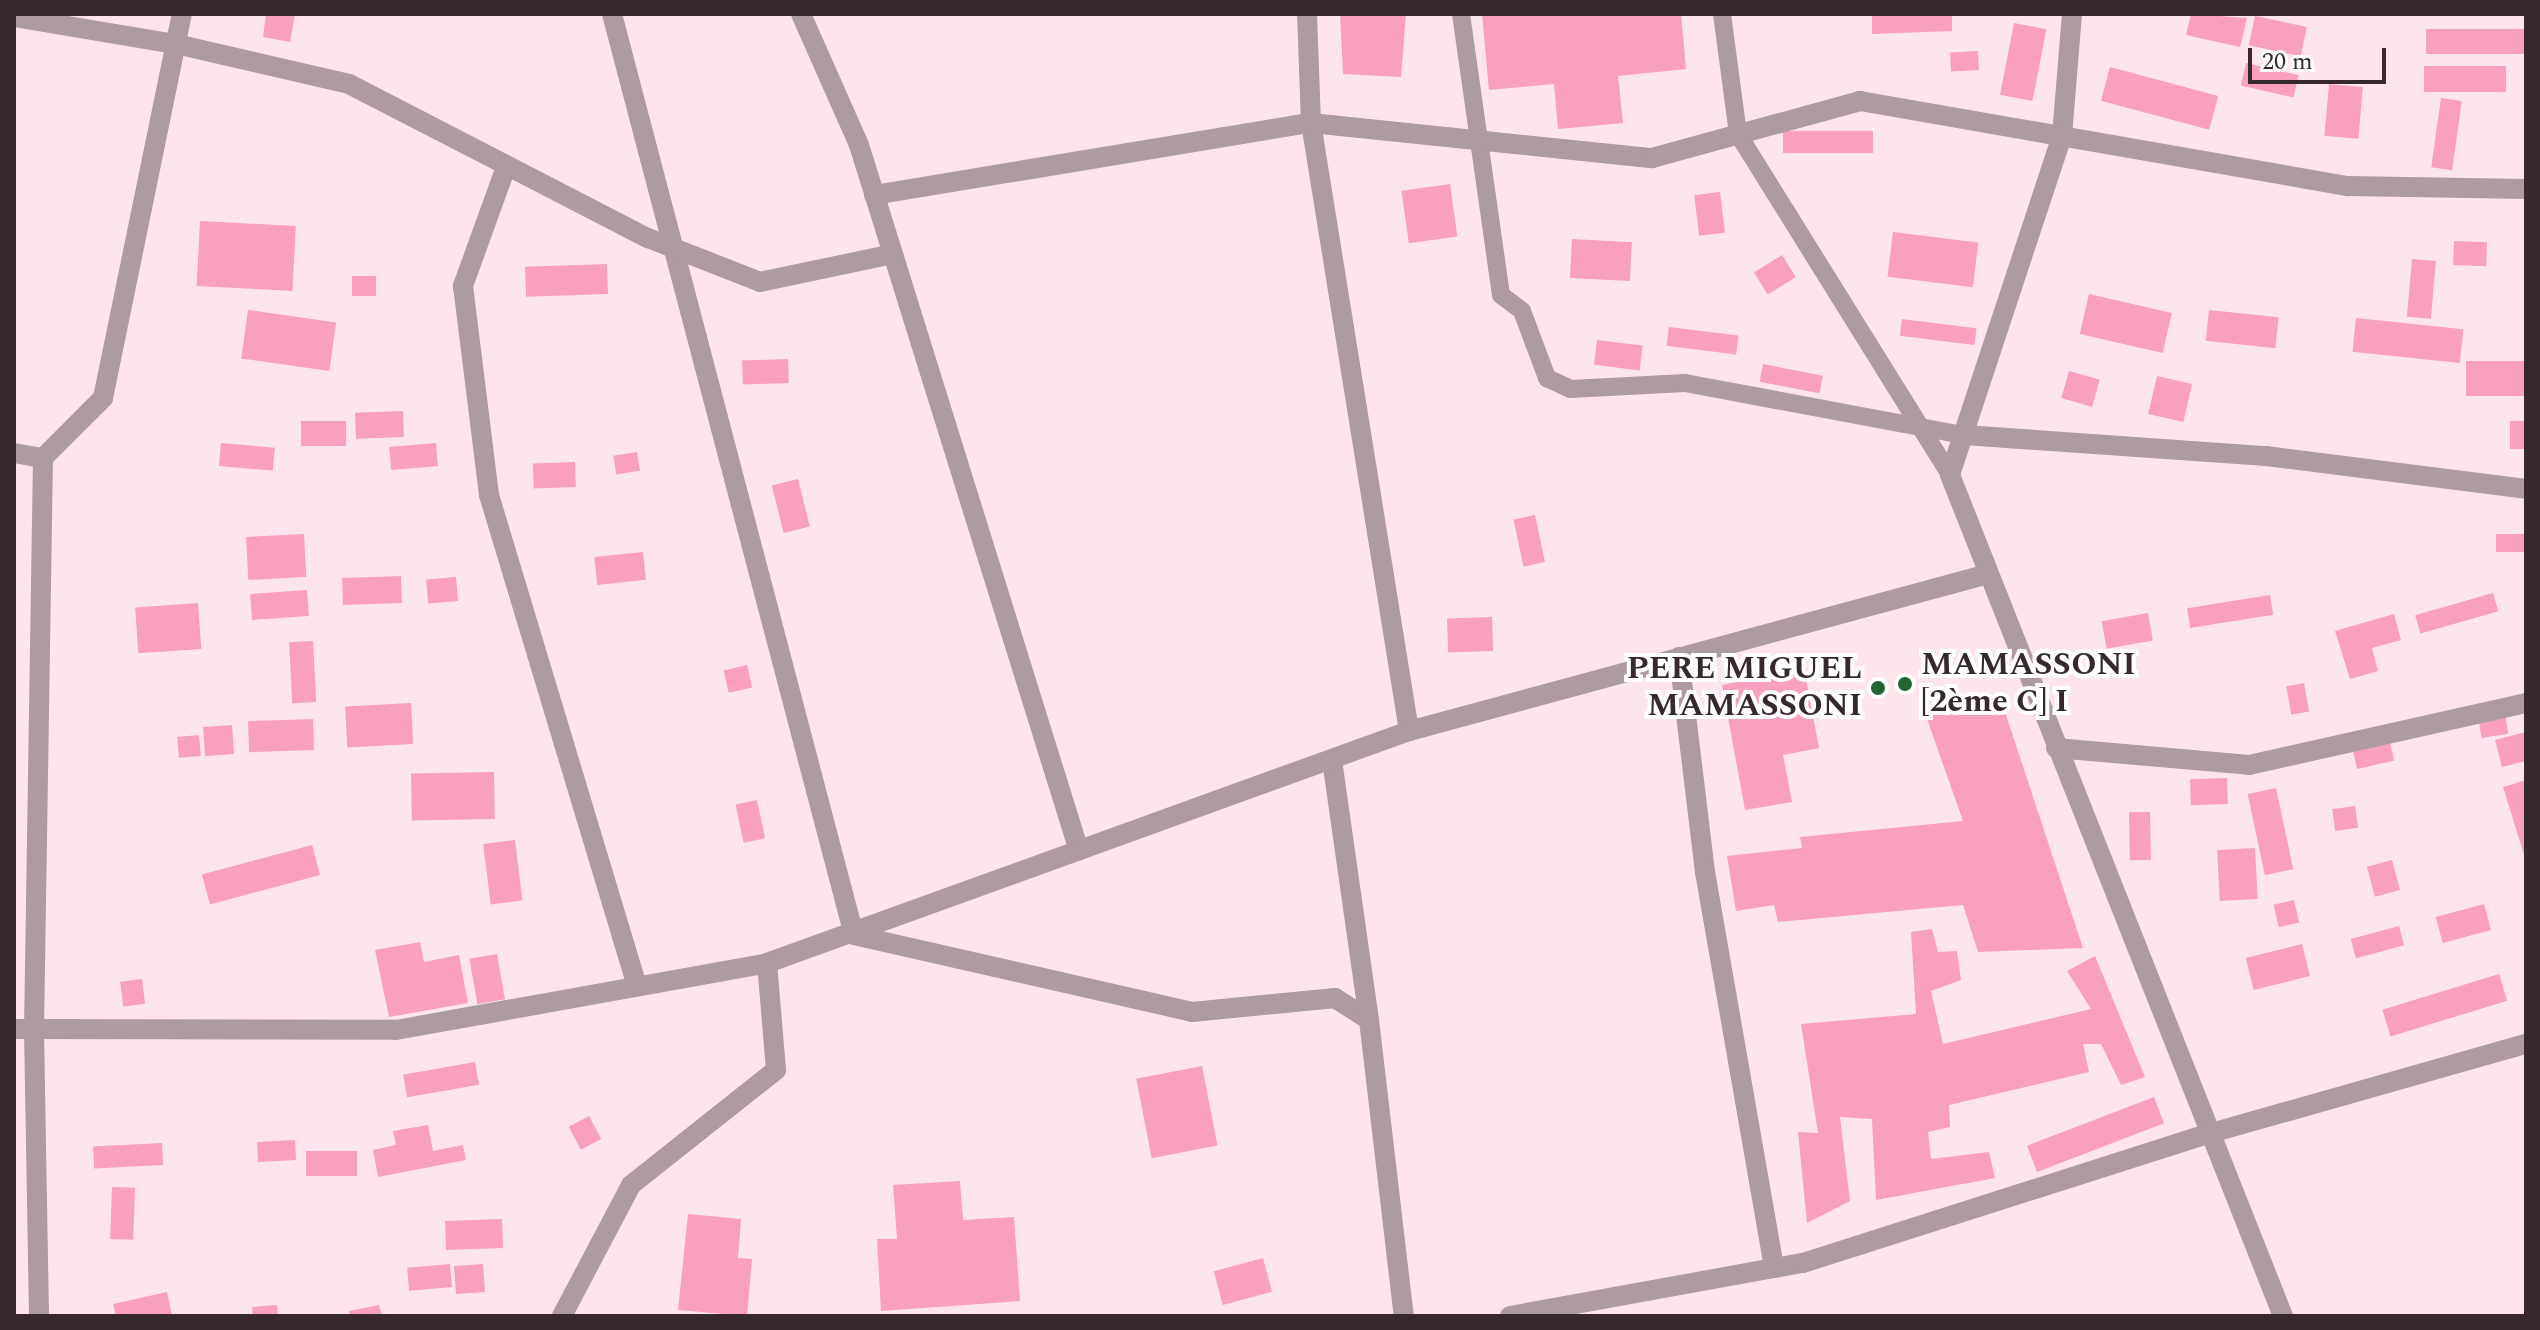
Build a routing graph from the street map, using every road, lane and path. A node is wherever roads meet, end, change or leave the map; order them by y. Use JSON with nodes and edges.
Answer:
{"nodes":[{"id":1,"x":182,"y":14,"type":"edge"},
{"id":2,"x":612,"y":14,"type":"edge"},
{"id":3,"x":801,"y":14,"type":"edge"},
{"id":4,"x":1307,"y":14,"type":"edge"},
{"id":5,"x":1461,"y":14,"type":"edge"},
{"id":6,"x":1722,"y":14,"type":"edge"},
{"id":7,"x":2072,"y":14,"type":"edge"},
{"id":8,"x":14,"y":17,"type":"edge"},
{"id":9,"x":176,"y":44,"type":"junction"},
{"id":10,"x":1311,"y":123,"type":"junction"},
{"id":11,"x":1738,"y":134,"type":"junction"},
{"id":12,"x":2062,"y":136,"type":"junction"},
{"id":13,"x":1479,"y":141,"type":"junction"},
{"id":14,"x":506,"y":167,"type":"junction"},
{"id":15,"x":2526,"y":189,"type":"edge"},
{"id":16,"x":874,"y":195,"type":"junction"},
{"id":17,"x":671,"y":247,"type":"junction"},
{"id":18,"x":893,"y":254,"type":"junction"},
{"id":19,"x":1920,"y":427,"type":"junction"},
{"id":20,"x":1964,"y":435,"type":"junction"},
{"id":21,"x":14,"y":453,"type":"edge"},
{"id":22,"x":43,"y":458,"type":"junction"},
{"id":23,"x":1950,"y":475,"type":"junction"},
{"id":24,"x":2526,"y":489,"type":"edge"},
{"id":25,"x":1988,"y":574,"type":"junction"},
{"id":26,"x":1679,"y":657,"type":"junction"},
{"id":27,"x":2526,"y":703,"type":"edge"},
{"id":28,"x":1409,"y":731,"type":"junction"},
{"id":29,"x":2056,"y":748,"type":"junction"},
{"id":30,"x":1332,"y":760,"type":"junction"},
{"id":31,"x":1079,"y":851,"type":"junction"},
{"id":32,"x":854,"y":935,"type":"junction"},
{"id":33,"x":767,"y":963,"type":"junction"},
{"id":34,"x":637,"y":986,"type":"junction"},
{"id":35,"x":1369,"y":1020,"type":"junction"},
{"id":36,"x":24,"y":1030,"type":"edge"},
{"id":37,"x":2526,"y":1044,"type":"edge"},
{"id":38,"x":2211,"y":1133,"type":"junction"},
{"id":39,"x":1774,"y":1268,"type":"junction"},
{"id":40,"x":39,"y":1316,"type":"edge"},
{"id":41,"x":562,"y":1316,"type":"edge"},
{"id":42,"x":1404,"y":1316,"type":"edge"},
{"id":43,"x":1510,"y":1316,"type":"edge"},
{"id":44,"x":2283,"y":1316,"type":"edge"}],
"edges":[{"from":1,"to":9,"type":"street"},
{"from":2,"to":17,"type":"street"},
{"from":3,"to":16,"type":"street"},
{"from":4,"to":10,"type":"street"},
{"from":5,"to":13,"type":"lane"},
{"from":6,"to":11,"type":"lane"},
{"from":7,"to":12,"type":"street"},
{"from":8,"to":9,"type":"street"},
{"from":9,"to":14,"type":"street"},
{"from":9,"to":22,"type":"street"},
{"from":10,"to":13,"type":"street"},
{"from":10,"to":16,"type":"street"},
{"from":10,"to":28,"type":"street"},
{"from":11,"to":12,"type":"street"},
{"from":11,"to":13,"type":"street"},
{"from":11,"to":19,"type":"lane"},
{"from":12,"to":15,"type":"street"},
{"from":12,"to":20,"type":"street"},
{"from":13,"to":19,"type":"lane"},
{"from":14,"to":17,"type":"street"},
{"from":14,"to":34,"type":"street"},
{"from":16,"to":18,"type":"street"},
{"from":17,"to":18,"type":"street"},
{"from":17,"to":32,"type":"street"},
{"from":18,"to":31,"type":"street"},
{"from":19,"to":20,"type":"lane"},
{"from":19,"to":23,"type":"lane"},
{"from":20,"to":23,"type":"street"},
{"from":20,"to":24,"type":"street"},
{"from":21,"to":22,"type":"street"},
{"from":22,"to":36,"type":"street"},
{"from":23,"to":25,"type":"street"},
{"from":25,"to":26,"type":"street"},
{"from":25,"to":29,"type":"street"},
{"from":26,"to":28,"type":"street"},
{"from":26,"to":39,"type":"street"},
{"from":27,"to":29,"type":"street"},
{"from":28,"to":30,"type":"street"},
{"from":29,"to":38,"type":"street"},
{"from":30,"to":31,"type":"street"},
{"from":30,"to":35,"type":"street"},
{"from":31,"to":32,"type":"street"},
{"from":32,"to":33,"type":"street"},
{"from":32,"to":35,"type":"street"},
{"from":33,"to":34,"type":"street"},
{"from":33,"to":41,"type":"street"},
{"from":34,"to":36,"type":"street"},
{"from":35,"to":42,"type":"street"},
{"from":36,"to":40,"type":"street"},
{"from":37,"to":38,"type":"street"},
{"from":38,"to":39,"type":"street"},
{"from":38,"to":44,"type":"street"},
{"from":39,"to":43,"type":"street"}]}
